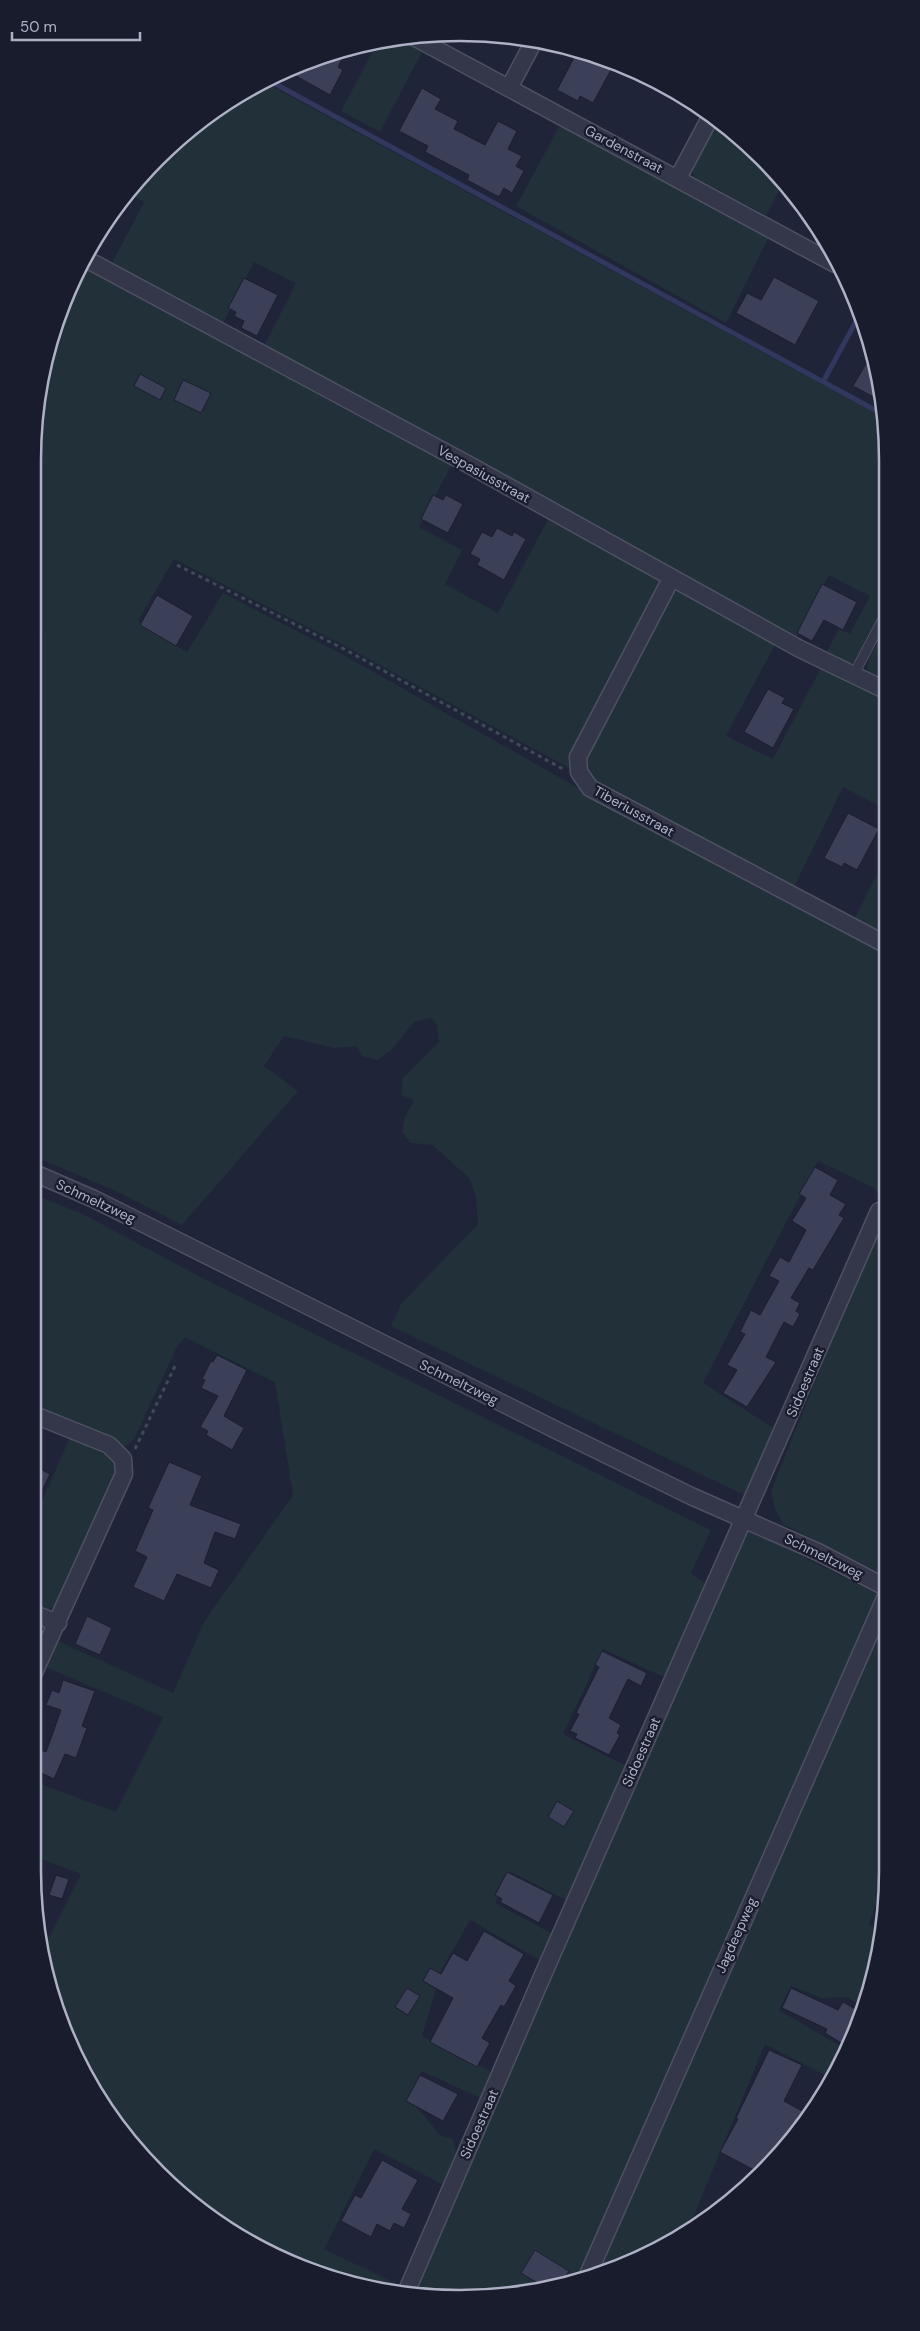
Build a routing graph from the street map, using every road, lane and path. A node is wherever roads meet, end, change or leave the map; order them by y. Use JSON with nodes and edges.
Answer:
{"nodes":[{"id":1,"x":425,"y":43,"type":"edge"},
{"id":2,"x":531,"y":47,"type":"edge"},
{"id":3,"x":508,"y":88,"type":"junction"},
{"id":4,"x":708,"y":123,"type":"edge"},
{"id":5,"x":678,"y":178,"type":"junction"},
{"id":6,"x":828,"y":260,"type":"edge"},
{"id":7,"x":91,"y":262,"type":"edge"},
{"id":8,"x":177,"y":565,"type":"dead end"},
{"id":9,"x":671,"y":579,"type":"junction"},
{"id":10,"x":879,"y":626,"type":"edge"},
{"id":11,"x":854,"y":674,"type":"junction"},
{"id":12,"x":879,"y":687,"type":"edge"},
{"id":13,"x":579,"y":772,"type":"junction"},
{"id":14,"x":879,"y":941,"type":"edge"},
{"id":15,"x":41,"y":1176,"type":"edge"},
{"id":16,"x":879,"y":1211,"type":"dead end"},
{"id":17,"x":175,"y":1366,"type":"dead end"},
{"id":18,"x":41,"y":1418,"type":"edge"},
{"id":19,"x":123,"y":1459,"type":"junction"},
{"id":20,"x":744,"y":1517,"type":"junction"},
{"id":21,"x":879,"y":1584,"type":"edge"},
{"id":22,"x":879,"y":1612,"type":"edge"},
{"id":23,"x":41,"y":1616,"type":"edge"},
{"id":24,"x":58,"y":1623,"type":"junction"},
{"id":25,"x":41,"y":1658,"type":"edge"},
{"id":26,"x":590,"y":2269,"type":"edge"},
{"id":27,"x":409,"y":2286,"type":"edge"}],
"edges":[{"from":1,"to":3,"type":"street","name":"Gardenstraat"},
{"from":2,"to":3,"type":"street"},
{"from":3,"to":5,"type":"street","name":"Gardenstraat"},
{"from":4,"to":5,"type":"street"},
{"from":5,"to":6,"type":"street","name":"Gardenstraat"},
{"from":7,"to":9,"type":"street","name":"Vespasiusstraat"},
{"from":8,"to":13,"type":"path"},
{"from":9,"to":11,"type":"street","name":"Vespasiusstraat"},
{"from":9,"to":13,"type":"street"},
{"from":10,"to":11,"type":"lane"},
{"from":11,"to":12,"type":"street","name":"Vespasiusstraat"},
{"from":13,"to":14,"type":"street","name":"Tiberiusstraat"},
{"from":15,"to":20,"type":"street","name":"Schmeltzweg"},
{"from":16,"to":20,"type":"street","name":"Sidoestraat"},
{"from":17,"to":19,"type":"path"},
{"from":18,"to":19,"type":"street"},
{"from":19,"to":24,"type":"street"},
{"from":20,"to":21,"type":"street","name":"Schmeltzweg"},
{"from":20,"to":27,"type":"street","name":"Sidoestraat"},
{"from":22,"to":26,"type":"street","name":"Jagdeepweg"},
{"from":23,"to":24,"type":"street"},
{"from":24,"to":25,"type":"street"}]}
